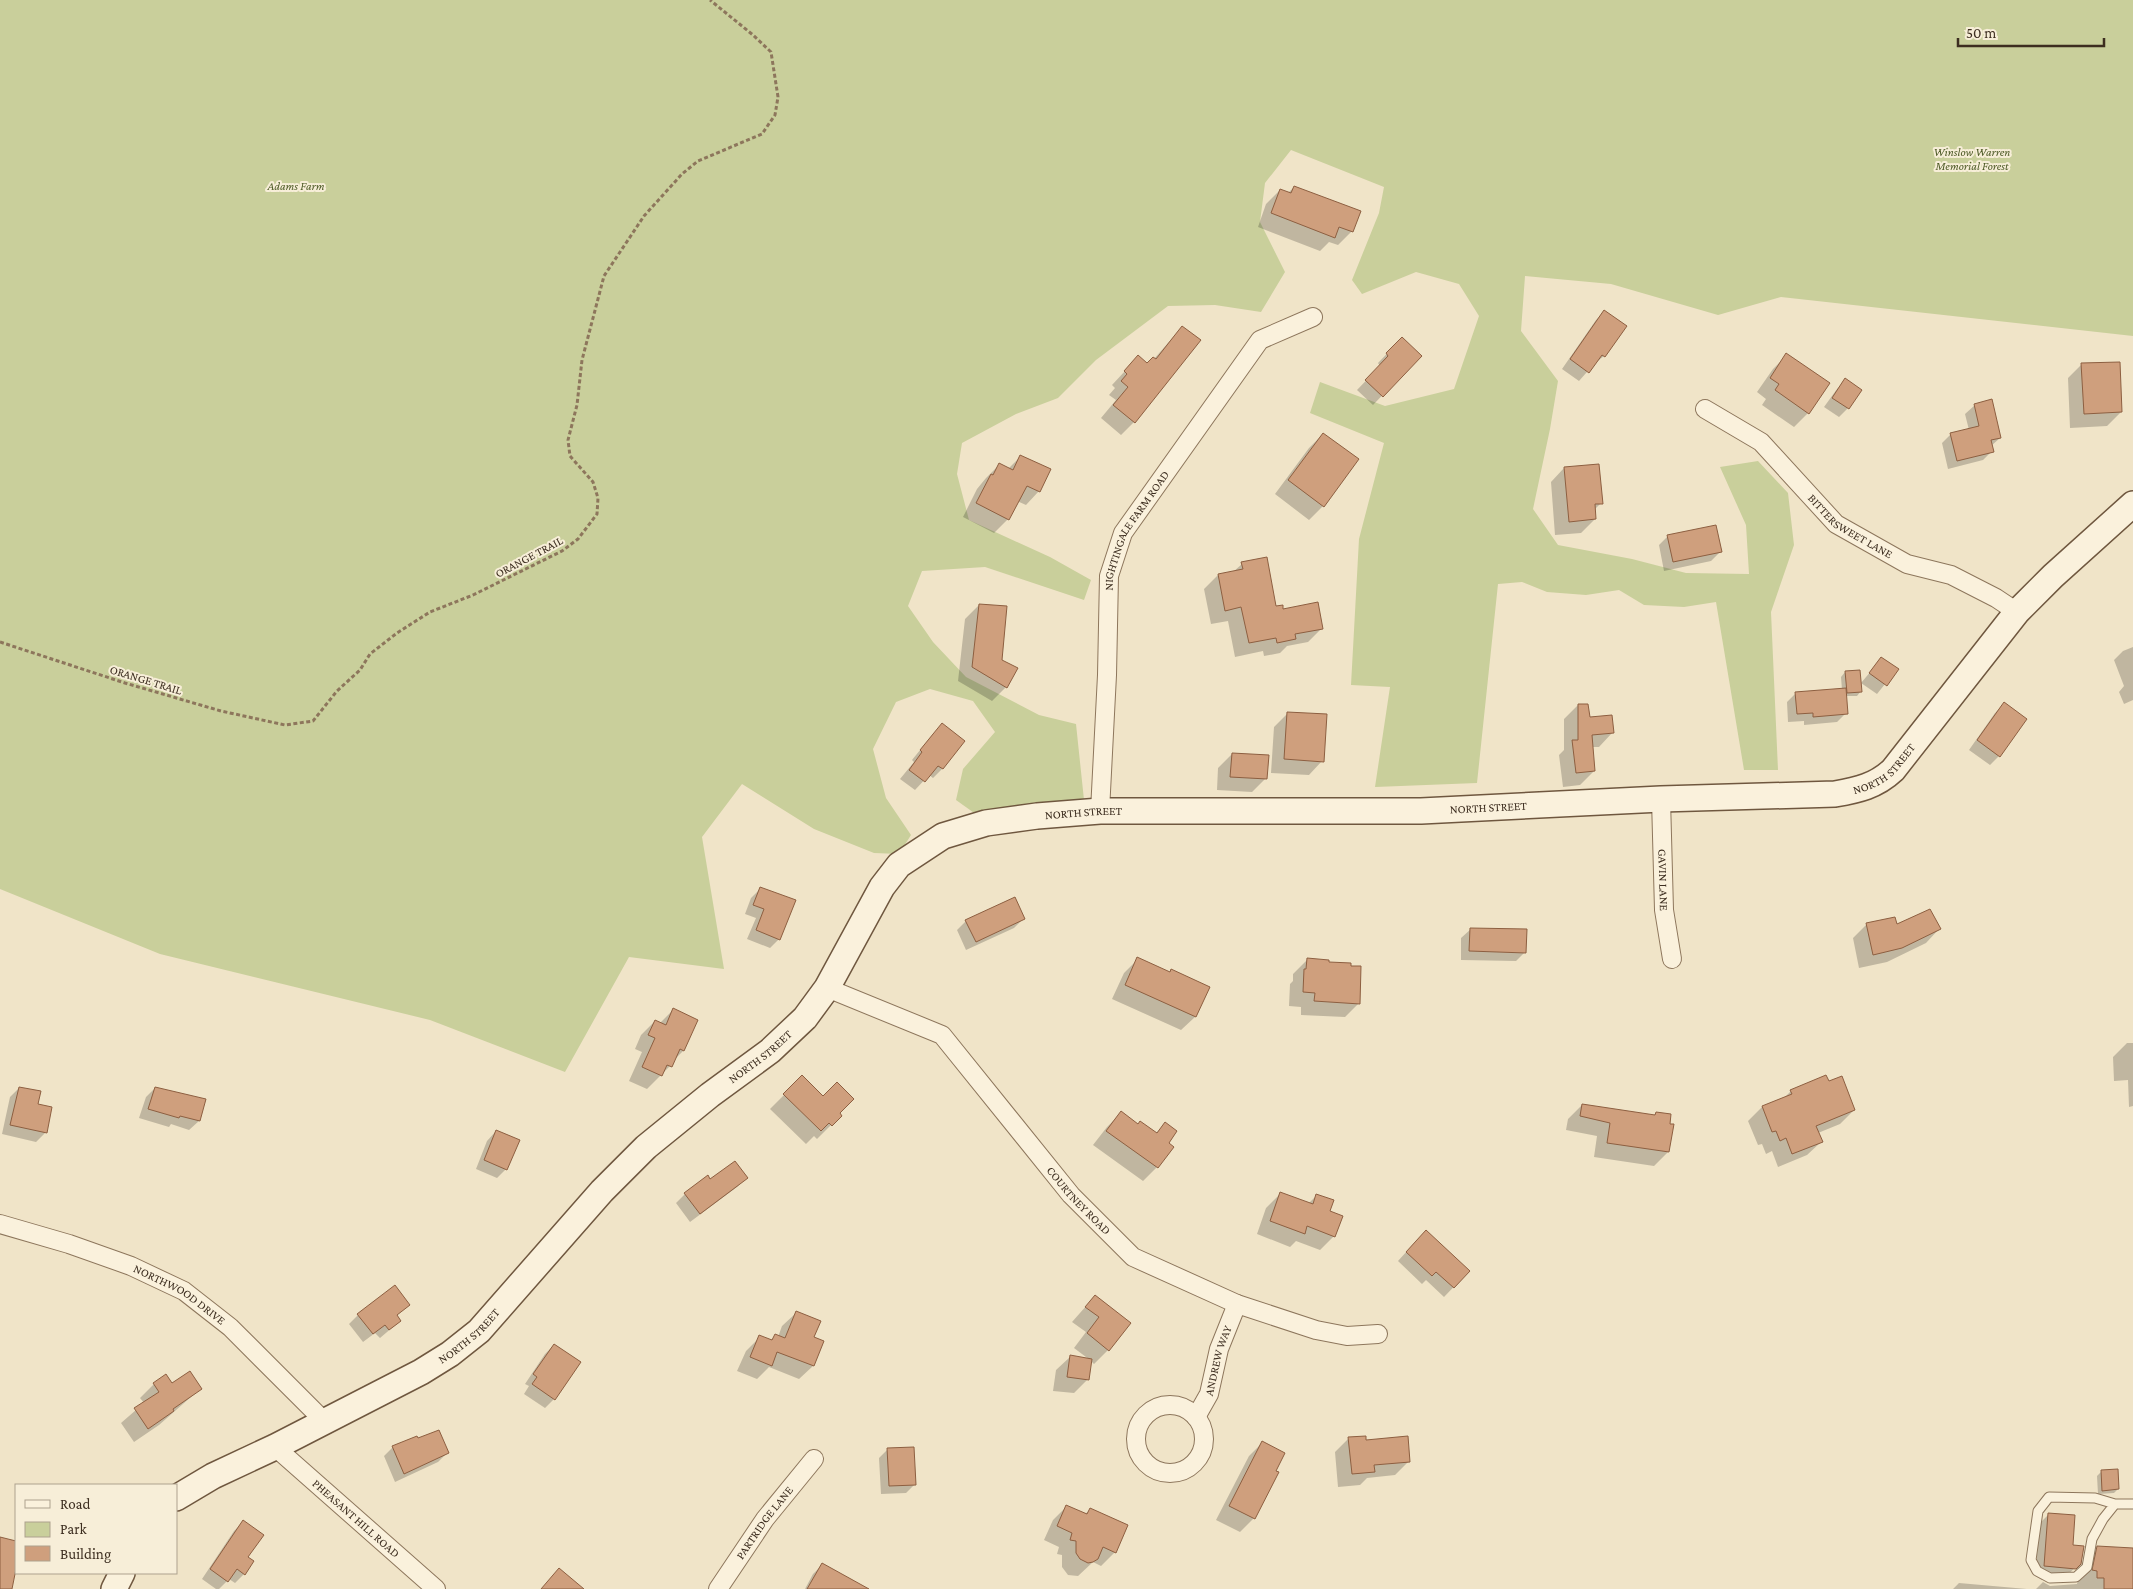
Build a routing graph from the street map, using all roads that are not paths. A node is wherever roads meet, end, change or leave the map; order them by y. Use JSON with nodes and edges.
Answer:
{"nodes":[{"id":1,"x":1313,"y":317,"type":"dead end"},
{"id":2,"x":1705,"y":409,"type":"dead end"},
{"id":3,"x":2133,"y":504,"type":"edge"},
{"id":4,"x":2017,"y":612,"type":"junction"},
{"id":5,"x":1661,"y":799,"type":"junction"},
{"id":6,"x":1100,"y":811,"type":"junction"},
{"id":7,"x":1672,"y":959,"type":"dead end"},
{"id":8,"x":827,"y":988,"type":"junction"},
{"id":9,"x":0,"y":1224,"type":"edge"},
{"id":10,"x":1237,"y":1304,"type":"junction"},
{"id":11,"x":1378,"y":1334,"type":"dead end"},
{"id":12,"x":1196,"y":1417,"type":"dead end"},
{"id":13,"x":325,"y":1422,"type":"junction"},
{"id":14,"x":275,"y":1447,"type":"junction"},
{"id":15,"x":814,"y":1460,"type":"dead end"},
{"id":16,"x":178,"y":1497,"type":"edge"},
{"id":17,"x":2115,"y":1504,"type":"junction"},
{"id":18,"x":2133,"y":1504,"type":"edge"},
{"id":19,"x":122,"y":1574,"type":"edge"},
{"id":20,"x":114,"y":1589,"type":"edge"},
{"id":21,"x":436,"y":1589,"type":"edge"},
{"id":22,"x":718,"y":1589,"type":"edge"}],
"edges":[{"from":1,"to":6,"type":"street","name":"NIGHTINGALE FARM ROAD"},
{"from":2,"to":4,"type":"street","name":"BITTERSWEET LANE"},
{"from":3,"to":4,"type":"street","name":"NORTH STREET"},
{"from":4,"to":5,"type":"street","name":"NORTH STREET"},
{"from":5,"to":6,"type":"street","name":"NORTH STREET"},
{"from":5,"to":7,"type":"street","name":"GAVIN LANE"},
{"from":6,"to":8,"type":"street","name":"NORTH STREET"},
{"from":8,"to":10,"type":"street","name":"COURTNEY ROAD"},
{"from":8,"to":13,"type":"street","name":"NORTH STREET"},
{"from":9,"to":13,"type":"street","name":"NORTHWOOD DRIVE"},
{"from":10,"to":11,"type":"street","name":"COURTNEY ROAD"},
{"from":10,"to":12,"type":"street","name":"ANDREW WAY"},
{"from":13,"to":14,"type":"street","name":"NORTH STREET"},
{"from":14,"to":16,"type":"street","name":"NORTH STREET"},
{"from":14,"to":21,"type":"street","name":"PHEASANT HILL ROAD"},
{"from":15,"to":22,"type":"street","name":"PARTRIDGE LANE"},
{"from":17,"to":17,"type":"lane"},
{"from":17,"to":18,"type":"lane"},
{"from":19,"to":20,"type":"street"}]}
